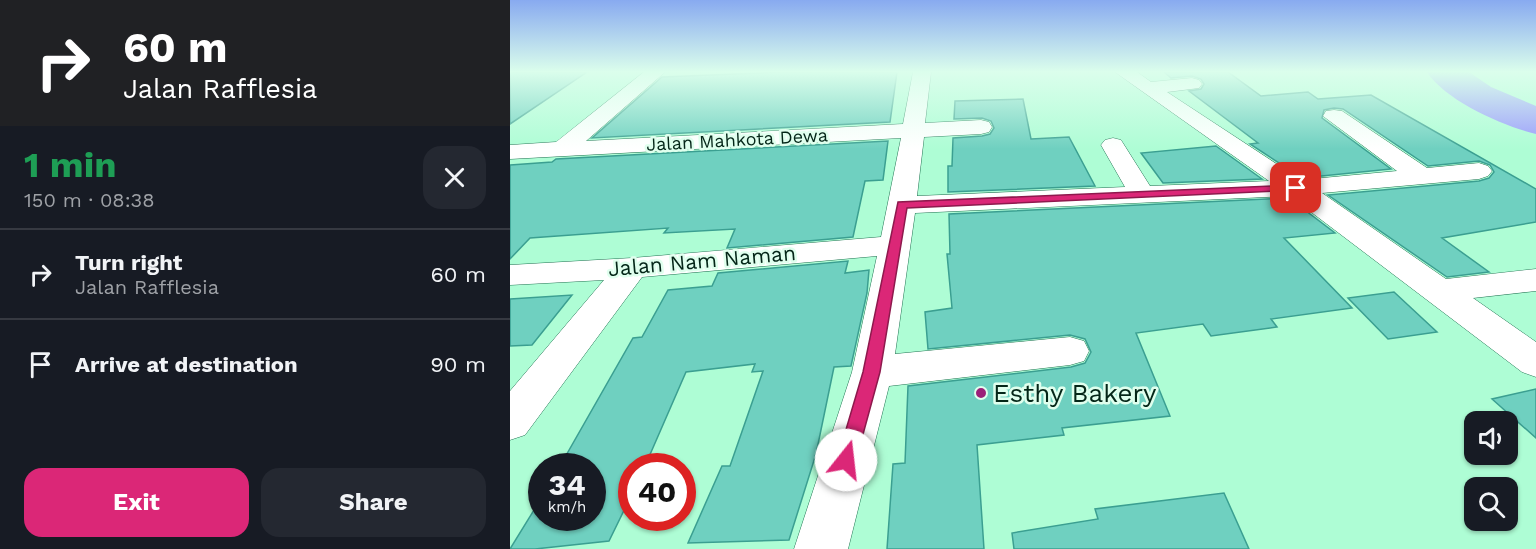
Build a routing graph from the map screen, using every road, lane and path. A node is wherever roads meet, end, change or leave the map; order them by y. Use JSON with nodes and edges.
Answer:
{"nodes":[{"id":1,"x":625,"y":98,"type":"edge"},
{"id":2,"x":918,"y":98,"type":"edge"},
{"id":3,"x":1161,"y":98,"type":"edge"},
{"id":4,"x":1334,"y":116,"type":"dead end"},
{"id":5,"x":981,"y":127,"type":"dead end"},
{"id":6,"x":913,"y":130,"type":"junction"},
{"id":7,"x":1113,"y":145,"type":"dead end"},
{"id":8,"x":562,"y":149,"type":"junction"},
{"id":9,"x":510,"y":152,"type":"edge"},
{"id":10,"x":1479,"y":171,"type":"dead end"},
{"id":11,"x":1423,"y":177,"type":"junction"},
{"id":12,"x":1296,"y":188,"type":"junction"},
{"id":13,"x":1143,"y":196,"type":"junction"},
{"id":14,"x":902,"y":205,"type":"junction"},
{"id":15,"x":894,"y":244,"type":"junction"},
{"id":16,"x":632,"y":268,"type":"junction"},
{"id":17,"x":510,"y":275,"type":"edge"},
{"id":18,"x":1536,"y":280,"type":"edge"},
{"id":19,"x":1442,"y":291,"type":"junction"},
{"id":20,"x":1070,"y":351,"type":"dead end"},
{"id":21,"x":1536,"y":362,"type":"edge"},
{"id":22,"x":872,"y":372,"type":"junction"},
{"id":23,"x":510,"y":422,"type":"edge"},
{"id":24,"x":821,"y":549,"type":"edge"}],
"edges":[{"from":1,"to":8,"type":"street"},
{"from":2,"to":6,"type":"street"},
{"from":3,"to":12,"type":"street"},
{"from":4,"to":11,"type":"street"},
{"from":5,"to":6,"type":"street","name":"Jalan Mahkota Dewa"},
{"from":6,"to":8,"type":"street","name":"Jalan Mahkota Dewa"},
{"from":6,"to":14,"type":"street"},
{"from":7,"to":13,"type":"street"},
{"from":8,"to":9,"type":"street","name":"Jalan Mahkota Dewa"},
{"from":10,"to":11,"type":"street"},
{"from":11,"to":12,"type":"street"},
{"from":12,"to":13,"type":"street"},
{"from":12,"to":19,"type":"street"},
{"from":13,"to":14,"type":"street"},
{"from":14,"to":15,"type":"street"},
{"from":15,"to":16,"type":"street","name":"Jalan Nam Naman"},
{"from":15,"to":22,"type":"street"},
{"from":16,"to":17,"type":"street","name":"Jalan Nam Naman"},
{"from":16,"to":23,"type":"street"},
{"from":18,"to":19,"type":"street"},
{"from":19,"to":21,"type":"street"},
{"from":20,"to":22,"type":"street"},
{"from":22,"to":24,"type":"street"}]}
